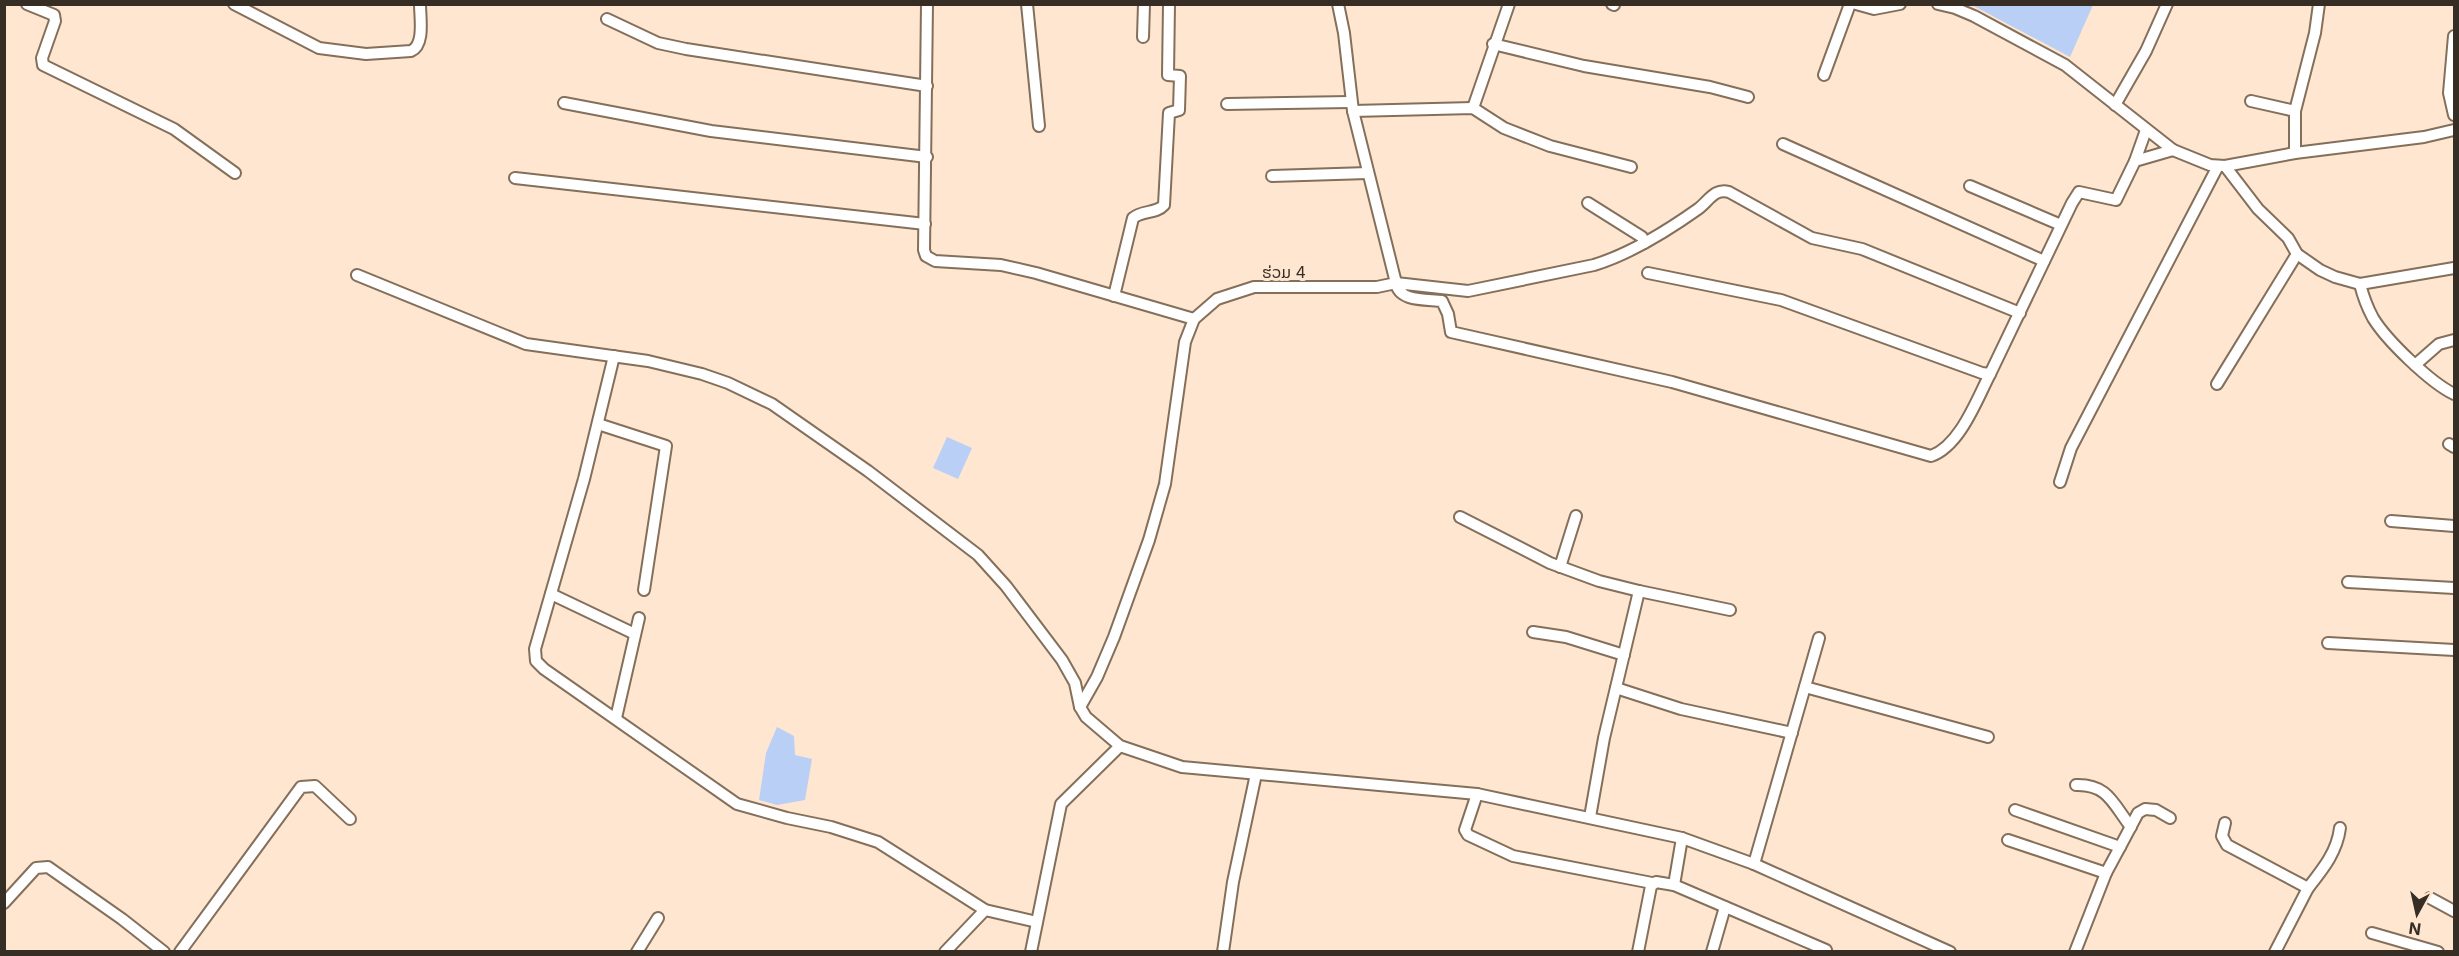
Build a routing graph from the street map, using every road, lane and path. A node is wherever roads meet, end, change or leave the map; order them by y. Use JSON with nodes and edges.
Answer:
{"nodes":[{"id":1,"x":27,"y":4,"type":"edge"},
{"id":2,"x":234,"y":4,"type":"edge"},
{"id":3,"x":420,"y":4,"type":"edge"},
{"id":4,"x":927,"y":4,"type":"edge"},
{"id":5,"x":1027,"y":4,"type":"edge"},
{"id":6,"x":1144,"y":4,"type":"edge"},
{"id":7,"x":1169,"y":4,"type":"edge"},
{"id":8,"x":1338,"y":4,"type":"edge"},
{"id":9,"x":1509,"y":4,"type":"edge"},
{"id":10,"x":1850,"y":4,"type":"edge"},
{"id":11,"x":1856,"y":4,"type":"edge"},
{"id":12,"x":1900,"y":4,"type":"edge"},
{"id":13,"x":1938,"y":4,"type":"edge"},
{"id":14,"x":2167,"y":4,"type":"edge"},
{"id":15,"x":2319,"y":4,"type":"edge"},
{"id":16,"x":607,"y":19,"type":"dead end"},
{"id":17,"x":2454,"y":36,"type":"edge"},
{"id":18,"x":1143,"y":37,"type":"dead end"},
{"id":19,"x":1493,"y":44,"type":"junction"},
{"id":20,"x":1824,"y":75,"type":"dead end"},
{"id":21,"x":927,"y":86,"type":"junction"},
{"id":22,"x":1748,"y":97,"type":"dead end"},
{"id":23,"x":2252,"y":101,"type":"dead end"},
{"id":24,"x":564,"y":104,"type":"dead end"},
{"id":25,"x":1227,"y":104,"type":"dead end"},
{"id":26,"x":2115,"y":105,"type":"junction"},
{"id":27,"x":1352,"y":106,"type":"junction"},
{"id":28,"x":1473,"y":108,"type":"junction"},
{"id":29,"x":2295,"y":111,"type":"junction"},
{"id":30,"x":2454,"y":115,"type":"edge"},
{"id":31,"x":1039,"y":126,"type":"dead end"},
{"id":32,"x":2146,"y":130,"type":"junction"},
{"id":33,"x":2454,"y":130,"type":"edge"},
{"id":34,"x":1783,"y":144,"type":"dead end"},
{"id":35,"x":2173,"y":150,"type":"junction"},
{"id":36,"x":2295,"y":153,"type":"junction"},
{"id":37,"x":927,"y":157,"type":"junction"},
{"id":38,"x":2135,"y":161,"type":"junction"},
{"id":39,"x":2221,"y":166,"type":"junction"},
{"id":40,"x":1630,"y":167,"type":"dead end"},
{"id":41,"x":235,"y":173,"type":"dead end"},
{"id":42,"x":1368,"y":173,"type":"junction"},
{"id":43,"x":1272,"y":176,"type":"dead end"},
{"id":44,"x":515,"y":178,"type":"dead end"},
{"id":45,"x":1970,"y":186,"type":"dead end"},
{"id":46,"x":1588,"y":203,"type":"dead end"},
{"id":47,"x":925,"y":224,"type":"junction"},
{"id":48,"x":2061,"y":225,"type":"junction"},
{"id":49,"x":1644,"y":243,"type":"junction"},
{"id":50,"x":2297,"y":254,"type":"junction"},
{"id":51,"x":2044,"y":261,"type":"junction"},
{"id":52,"x":2454,"y":268,"type":"edge"},
{"id":53,"x":1648,"y":273,"type":"dead end"},
{"id":54,"x":357,"y":275,"type":"dead end"},
{"id":55,"x":1396,"y":283,"type":"junction"},
{"id":56,"x":2360,"y":284,"type":"junction"},
{"id":57,"x":1440,"y":288,"type":"junction"},
{"id":58,"x":1114,"y":296,"type":"junction"},
{"id":59,"x":1442,"y":301,"type":"junction"},
{"id":60,"x":2020,"y":313,"type":"junction"},
{"id":61,"x":1194,"y":319,"type":"junction"},
{"id":62,"x":2454,"y":340,"type":"edge"},
{"id":63,"x":614,"y":356,"type":"junction"},
{"id":64,"x":2415,"y":365,"type":"junction"},
{"id":65,"x":1990,"y":374,"type":"junction"},
{"id":66,"x":2217,"y":384,"type":"dead end"},
{"id":67,"x":2454,"y":394,"type":"edge"},
{"id":68,"x":598,"y":424,"type":"junction"},
{"id":69,"x":2060,"y":482,"type":"dead end"},
{"id":70,"x":1576,"y":516,"type":"dead end"},
{"id":71,"x":1460,"y":517,"type":"dead end"},
{"id":72,"x":2391,"y":520,"type":"dead end"},
{"id":73,"x":2454,"y":526,"type":"edge"},
{"id":74,"x":1560,"y":567,"type":"junction"},
{"id":75,"x":2348,"y":582,"type":"dead end"},
{"id":76,"x":2454,"y":588,"type":"edge"},
{"id":77,"x":644,"y":590,"type":"dead end"},
{"id":78,"x":1638,"y":591,"type":"junction"},
{"id":79,"x":551,"y":594,"type":"junction"},
{"id":80,"x":1730,"y":610,"type":"dead end"},
{"id":81,"x":639,"y":618,"type":"dead end"},
{"id":82,"x":1533,"y":632,"type":"dead end"},
{"id":83,"x":636,"y":634,"type":"junction"},
{"id":84,"x":1820,"y":638,"type":"dead end"},
{"id":85,"x":2328,"y":643,"type":"dead end"},
{"id":86,"x":2454,"y":650,"type":"edge"},
{"id":87,"x":1624,"y":655,"type":"junction"},
{"id":88,"x":1805,"y":687,"type":"junction"},
{"id":89,"x":1616,"y":688,"type":"junction"},
{"id":90,"x":1080,"y":707,"type":"junction"},
{"id":91,"x":616,"y":718,"type":"junction"},
{"id":92,"x":1792,"y":733,"type":"junction"},
{"id":93,"x":1988,"y":737,"type":"dead end"},
{"id":94,"x":1120,"y":746,"type":"junction"},
{"id":95,"x":1256,"y":774,"type":"junction"},
{"id":96,"x":2076,"y":785,"type":"dead end"},
{"id":97,"x":1477,"y":794,"type":"junction"},
{"id":98,"x":2015,"y":810,"type":"dead end"},
{"id":99,"x":1590,"y":817,"type":"junction"},
{"id":100,"x":2170,"y":818,"type":"dead end"},
{"id":101,"x":350,"y":819,"type":"dead end"},
{"id":102,"x":2225,"y":823,"type":"dead end"},
{"id":103,"x":2131,"y":827,"type":"junction"},
{"id":104,"x":2340,"y":828,"type":"dead end"},
{"id":105,"x":1682,"y":838,"type":"junction"},
{"id":106,"x":2008,"y":840,"type":"dead end"},
{"id":107,"x":2120,"y":847,"type":"junction"},
{"id":108,"x":1754,"y":864,"type":"junction"},
{"id":109,"x":2106,"y":873,"type":"junction"},
{"id":110,"x":1652,"y":883,"type":"junction"},
{"id":111,"x":1674,"y":885,"type":"junction"},
{"id":112,"x":2308,"y":888,"type":"junction"},
{"id":113,"x":2430,"y":898,"type":"dead end"},
{"id":114,"x":4,"y":903,"type":"edge"},
{"id":115,"x":1725,"y":907,"type":"junction"},
{"id":116,"x":985,"y":910,"type":"junction"},
{"id":117,"x":2454,"y":911,"type":"edge"},
{"id":118,"x":658,"y":918,"type":"dead end"},
{"id":119,"x":1037,"y":922,"type":"junction"},
{"id":120,"x":2372,"y":933,"type":"dead end"},
{"id":121,"x":1826,"y":950,"type":"edge"},
{"id":122,"x":164,"y":951,"type":"edge"},
{"id":123,"x":180,"y":951,"type":"edge"},
{"id":124,"x":637,"y":951,"type":"edge"},
{"id":125,"x":945,"y":951,"type":"edge"},
{"id":126,"x":1031,"y":951,"type":"edge"},
{"id":127,"x":1223,"y":951,"type":"edge"},
{"id":128,"x":1638,"y":951,"type":"edge"},
{"id":129,"x":1712,"y":951,"type":"edge"},
{"id":130,"x":1950,"y":951,"type":"edge"},
{"id":131,"x":2075,"y":951,"type":"edge"},
{"id":132,"x":2275,"y":951,"type":"edge"},
{"id":133,"x":2438,"y":951,"type":"edge"}],
"edges":[{"from":1,"to":41,"type":"street"},
{"from":2,"to":3,"type":"street"},
{"from":4,"to":21,"type":"street"},
{"from":5,"to":31,"type":"street"},
{"from":6,"to":18,"type":"street"},
{"from":7,"to":58,"type":"street"},
{"from":8,"to":27,"type":"street"},
{"from":9,"to":19,"type":"street"},
{"from":10,"to":20,"type":"street"},
{"from":11,"to":12,"type":"street"},
{"from":13,"to":26,"type":"street"},
{"from":14,"to":26,"type":"street"},
{"from":15,"to":29,"type":"street"},
{"from":16,"to":21,"type":"street"},
{"from":17,"to":30,"type":"street"},
{"from":19,"to":22,"type":"street"},
{"from":19,"to":28,"type":"street"},
{"from":21,"to":37,"type":"street"},
{"from":23,"to":29,"type":"street"},
{"from":24,"to":37,"type":"street"},
{"from":25,"to":27,"type":"street"},
{"from":26,"to":32,"type":"street"},
{"from":27,"to":28,"type":"street"},
{"from":27,"to":42,"type":"street"},
{"from":28,"to":40,"type":"street"},
{"from":29,"to":36,"type":"street"},
{"from":32,"to":35,"type":"street"},
{"from":32,"to":38,"type":"street"},
{"from":33,"to":36,"type":"street"},
{"from":34,"to":51,"type":"street"},
{"from":35,"to":38,"type":"street"},
{"from":35,"to":39,"type":"street"},
{"from":36,"to":39,"type":"street"},
{"from":37,"to":47,"type":"street"},
{"from":38,"to":48,"type":"street"},
{"from":39,"to":50,"type":"street"},
{"from":39,"to":69,"type":"street"},
{"from":42,"to":43,"type":"street"},
{"from":42,"to":55,"type":"street"},
{"from":44,"to":47,"type":"street"},
{"from":45,"to":48,"type":"street"},
{"from":46,"to":49,"type":"street"},
{"from":47,"to":58,"type":"street"},
{"from":48,"to":51,"type":"street"},
{"from":49,"to":57,"type":"street","name":"ຮ່ວມ 4"},
{"from":49,"to":60,"type":"street","name":"ຮ່ວມ 4"},
{"from":50,"to":56,"type":"street"},
{"from":50,"to":66,"type":"street"},
{"from":51,"to":60,"type":"street"},
{"from":52,"to":56,"type":"street"},
{"from":53,"to":65,"type":"street"},
{"from":54,"to":63,"type":"street"},
{"from":55,"to":57,"type":"street","name":"ຮ່ວມ 4"},
{"from":55,"to":59,"type":"street"},
{"from":55,"to":61,"type":"street","name":"ຮ່ວມ 4"},
{"from":56,"to":64,"type":"street"},
{"from":57,"to":59,"type":"street"},
{"from":58,"to":61,"type":"street"},
{"from":59,"to":65,"type":"street"},
{"from":60,"to":65,"type":"street"},
{"from":61,"to":90,"type":"street"},
{"from":62,"to":64,"type":"street"},
{"from":63,"to":68,"type":"street"},
{"from":63,"to":90,"type":"street"},
{"from":64,"to":67,"type":"street"},
{"from":68,"to":77,"type":"street"},
{"from":68,"to":79,"type":"street"},
{"from":70,"to":74,"type":"street"},
{"from":71,"to":74,"type":"street"},
{"from":72,"to":73,"type":"street"},
{"from":74,"to":78,"type":"street"},
{"from":75,"to":76,"type":"street"},
{"from":78,"to":80,"type":"street"},
{"from":78,"to":87,"type":"street"},
{"from":79,"to":83,"type":"street"},
{"from":79,"to":91,"type":"street"},
{"from":81,"to":83,"type":"street"},
{"from":82,"to":87,"type":"street"},
{"from":83,"to":91,"type":"street"},
{"from":84,"to":88,"type":"street"},
{"from":85,"to":86,"type":"street"},
{"from":87,"to":89,"type":"street"},
{"from":88,"to":92,"type":"street"},
{"from":88,"to":93,"type":"street"},
{"from":89,"to":92,"type":"street"},
{"from":89,"to":99,"type":"street"},
{"from":90,"to":94,"type":"street"},
{"from":91,"to":116,"type":"street"},
{"from":92,"to":108,"type":"street"},
{"from":94,"to":95,"type":"street"},
{"from":94,"to":119,"type":"street"},
{"from":95,"to":97,"type":"street"},
{"from":95,"to":127,"type":"street"},
{"from":96,"to":103,"type":"street"},
{"from":97,"to":99,"type":"street"},
{"from":97,"to":110,"type":"street"},
{"from":98,"to":107,"type":"street"},
{"from":99,"to":105,"type":"street"},
{"from":100,"to":103,"type":"street"},
{"from":101,"to":123,"type":"street"},
{"from":102,"to":112,"type":"street"},
{"from":103,"to":107,"type":"street"},
{"from":104,"to":112,"type":"street"},
{"from":105,"to":108,"type":"street"},
{"from":105,"to":111,"type":"street"},
{"from":106,"to":109,"type":"street"},
{"from":107,"to":109,"type":"street"},
{"from":108,"to":130,"type":"street"},
{"from":109,"to":131,"type":"street"},
{"from":110,"to":111,"type":"street"},
{"from":110,"to":128,"type":"street"},
{"from":111,"to":115,"type":"street"},
{"from":112,"to":132,"type":"street"},
{"from":113,"to":117,"type":"street"},
{"from":114,"to":122,"type":"street"},
{"from":115,"to":121,"type":"street"},
{"from":115,"to":129,"type":"street"},
{"from":116,"to":119,"type":"street"},
{"from":116,"to":125,"type":"street"},
{"from":118,"to":124,"type":"street"},
{"from":119,"to":126,"type":"street"},
{"from":120,"to":133,"type":"street"}]}
